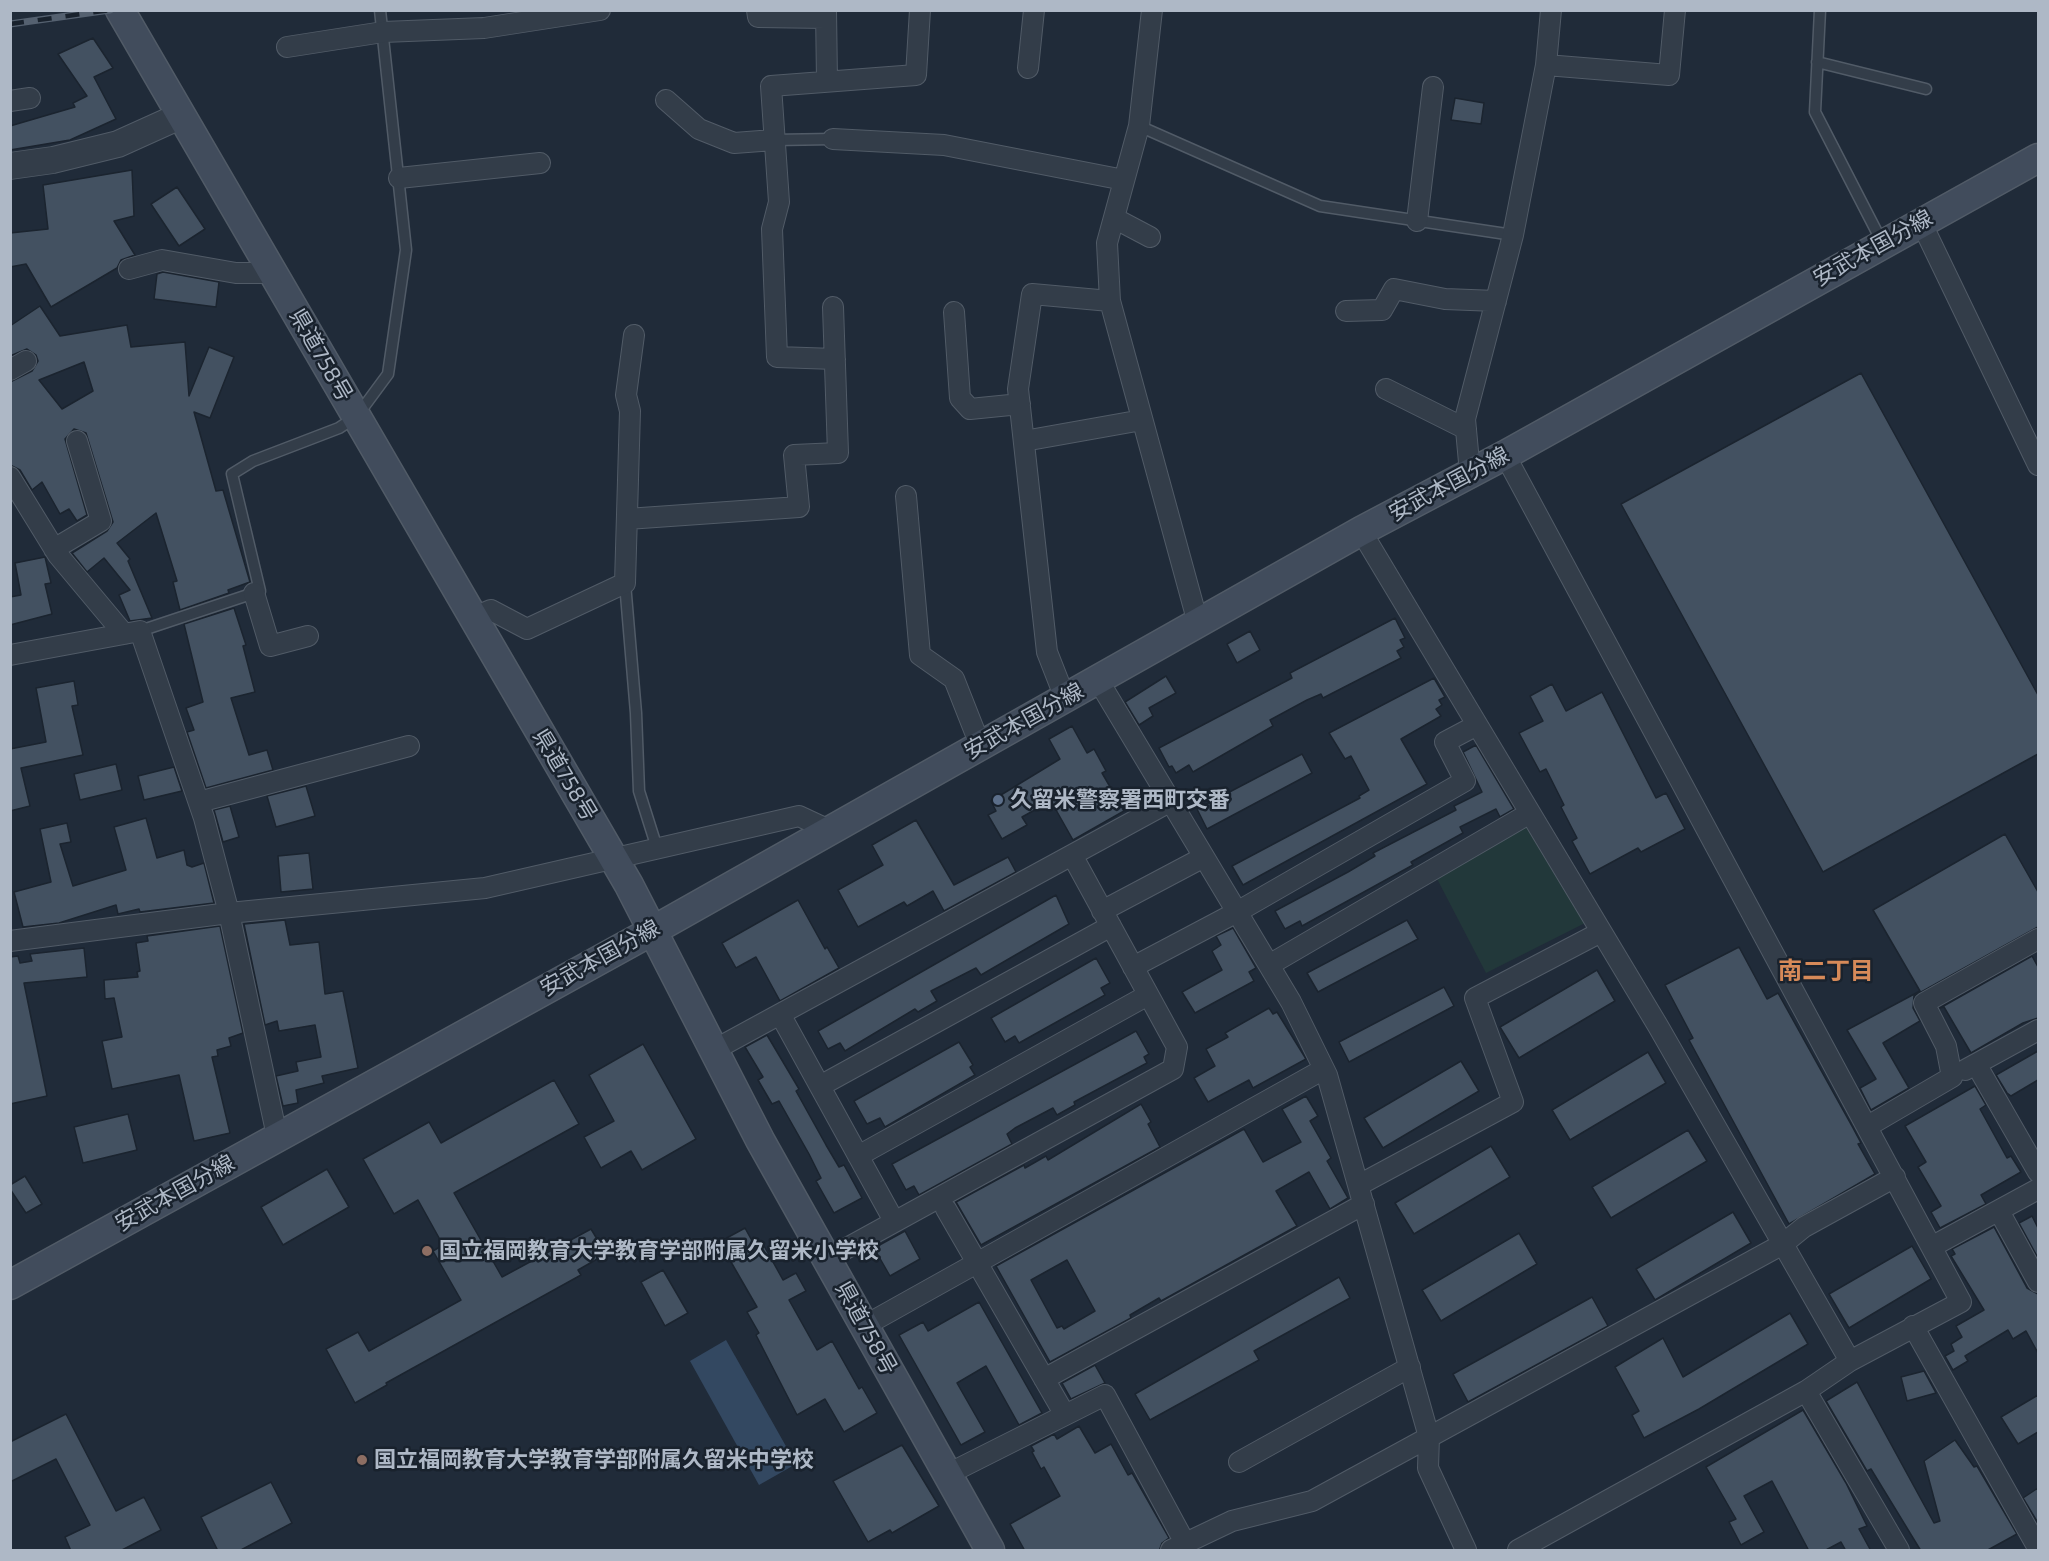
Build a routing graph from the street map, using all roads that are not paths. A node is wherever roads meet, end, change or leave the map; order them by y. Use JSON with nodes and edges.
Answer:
{"nodes":[{"id":1,"x":120,"y":10,"type":"edge"},
{"id":2,"x":380,"y":10,"type":"edge"},
{"id":3,"x":600,"y":10,"type":"edge"},
{"id":4,"x":757,"y":10,"type":"edge"},
{"id":5,"x":920,"y":10,"type":"edge"},
{"id":6,"x":1034,"y":10,"type":"edge"},
{"id":7,"x":1152,"y":10,"type":"edge"},
{"id":8,"x":1551,"y":10,"type":"edge"},
{"id":9,"x":1675,"y":10,"type":"edge"},
{"id":10,"x":1820,"y":10,"type":"edge"},
{"id":11,"x":826,"y":14,"type":"edge"},
{"id":12,"x":383,"y":32,"type":"junction"},
{"id":13,"x":287,"y":47,"type":"dead end"},
{"id":14,"x":1818,"y":62,"type":"junction"},
{"id":15,"x":1546,"y":65,"type":"junction"},
{"id":16,"x":1028,"y":68,"type":"dead end"},
{"id":17,"x":827,"y":81,"type":"junction"},
{"id":18,"x":1433,"y":87,"type":"dead end"},
{"id":19,"x":1926,"y":89,"type":"dead end"},
{"id":20,"x":666,"y":100,"type":"dead end"},
{"id":21,"x":180,"y":116,"type":"junction"},
{"id":22,"x":1139,"y":126,"type":"junction"},
{"id":23,"x":833,"y":139,"type":"joint"},
{"id":24,"x":774,"y":140,"type":"junction"},
{"id":25,"x":2038,"y":158,"type":"edge"},
{"id":26,"x":540,"y":163,"type":"dead end"},
{"id":27,"x":10,"y":166,"type":"edge"},
{"id":28,"x":399,"y":178,"type":"junction"},
{"id":29,"x":1124,"y":180,"type":"junction"},
{"id":30,"x":1114,"y":219,"type":"junction"},
{"id":31,"x":1417,"y":221,"type":"junction"},
{"id":32,"x":1921,"y":222,"type":"junction"},
{"id":33,"x":1513,"y":235,"type":"junction"},
{"id":34,"x":1150,"y":237,"type":"dead end"},
{"id":35,"x":1882,"y":243,"type":"junction"},
{"id":36,"x":129,"y":269,"type":"dead end"},
{"id":37,"x":273,"y":273,"type":"junction"},
{"id":38,"x":1110,"y":301,"type":"junction"},
{"id":39,"x":1496,"y":301,"type":"junction"},
{"id":40,"x":833,"y":307,"type":"dead end"},
{"id":41,"x":1346,"y":311,"type":"dead end"},
{"id":42,"x":954,"y":312,"type":"dead end"},
{"id":43,"x":634,"y":335,"type":"dead end"},
{"id":44,"x":835,"y":359,"type":"junction"},
{"id":45,"x":1386,"y":388,"type":"dead end"},
{"id":46,"x":1020,"y":405,"type":"junction"},
{"id":47,"x":357,"y":416,"type":"junction"},
{"id":48,"x":1143,"y":420,"type":"junction"},
{"id":49,"x":1466,"y":429,"type":"junction"},
{"id":50,"x":77,"y":441,"type":"dead end"},
{"id":51,"x":1024,"y":441,"type":"junction"},
{"id":52,"x":1505,"y":455,"type":"junction"},
{"id":53,"x":2038,"y":465,"type":"edge"},
{"id":54,"x":1470,"y":473,"type":"junction"},
{"id":55,"x":10,"y":477,"type":"edge"},
{"id":56,"x":906,"y":496,"type":"dead end"},
{"id":57,"x":627,"y":519,"type":"junction"},
{"id":58,"x":1361,"y":531,"type":"junction"},
{"id":59,"x":54,"y":549,"type":"junction"},
{"id":60,"x":625,"y":584,"type":"junction"},
{"id":61,"x":254,"y":593,"type":"junction"},
{"id":62,"x":472,"y":618,"type":"junction"},
{"id":63,"x":1198,"y":623,"type":"junction"},
{"id":64,"x":132,"y":632,"type":"junction"},
{"id":65,"x":308,"y":636,"type":"dead end"},
{"id":66,"x":10,"y":655,"type":"edge"},
{"id":67,"x":1098,"y":680,"type":"junction"},
{"id":68,"x":1065,"y":698,"type":"junction"},
{"id":69,"x":1477,"y":725,"type":"junction"},
{"id":70,"x":980,"y":744,"type":"junction"},
{"id":71,"x":409,"y":746,"type":"dead end"},
{"id":72,"x":1171,"y":801,"type":"junction"},
{"id":73,"x":200,"y":802,"type":"junction"},
{"id":74,"x":1530,"y":813,"type":"junction"},
{"id":75,"x":830,"y":830,"type":"junction"},
{"id":76,"x":657,"y":848,"type":"junction"},
{"id":77,"x":1072,"y":855,"type":"junction"},
{"id":78,"x":613,"y":857,"type":"junction"},
{"id":79,"x":1204,"y":857,"type":"junction"},
{"id":80,"x":1237,"y":912,"type":"junction"},
{"id":81,"x":228,"y":913,"type":"junction"},
{"id":82,"x":1107,"y":919,"type":"junction"},
{"id":83,"x":651,"y":931,"type":"junction"},
{"id":84,"x":1601,"y":932,"type":"junction"},
{"id":85,"x":2038,"y":939,"type":"edge"},
{"id":86,"x":10,"y":941,"type":"edge"},
{"id":87,"x":1269,"y":965,"type":"junction"},
{"id":88,"x":1133,"y":967,"type":"junction"},
{"id":89,"x":1148,"y":995,"type":"junction"},
{"id":90,"x":780,"y":1014,"type":"junction"},
{"id":91,"x":2038,"y":1030,"type":"edge"},
{"id":92,"x":714,"y":1050,"type":"junction"},
{"id":93,"x":1976,"y":1064,"type":"junction"},
{"id":94,"x":1324,"y":1069,"type":"junction"},
{"id":95,"x":1952,"y":1077,"type":"junction"},
{"id":96,"x":820,"y":1086,"type":"junction"},
{"id":97,"x":1868,"y":1126,"type":"junction"},
{"id":98,"x":277,"y":1136,"type":"junction"},
{"id":99,"x":858,"y":1156,"type":"junction"},
{"id":100,"x":2038,"y":1172,"type":"edge"},
{"id":101,"x":1895,"y":1177,"type":"junction"},
{"id":102,"x":2038,"y":1189,"type":"edge"},
{"id":103,"x":1362,"y":1195,"type":"junction"},
{"id":104,"x":946,"y":1209,"type":"dead end"},
{"id":105,"x":1999,"y":1211,"type":"junction"},
{"id":106,"x":894,"y":1221,"type":"junction"},
{"id":107,"x":1783,"y":1244,"type":"junction"},
{"id":108,"x":1933,"y":1246,"type":"junction"},
{"id":109,"x":826,"y":1259,"type":"junction"},
{"id":110,"x":977,"y":1263,"type":"junction"},
{"id":111,"x":2038,"y":1282,"type":"edge"},
{"id":112,"x":10,"y":1286,"type":"edge"},
{"id":113,"x":864,"y":1326,"type":"junction"},
{"id":114,"x":1913,"y":1326,"type":"junction"},
{"id":115,"x":1850,"y":1361,"type":"junction"},
{"id":116,"x":1410,"y":1367,"type":"junction"},
{"id":117,"x":1044,"y":1379,"type":"junction"},
{"id":118,"x":1806,"y":1391,"type":"junction"},
{"id":119,"x":1065,"y":1415,"type":"junction"},
{"id":120,"x":1429,"y":1437,"type":"junction"},
{"id":121,"x":1239,"y":1462,"type":"dead end"},
{"id":122,"x":948,"y":1474,"type":"junction"},
{"id":123,"x":1178,"y":1547,"type":"edge"},
{"id":124,"x":2038,"y":1548,"type":"edge"},
{"id":125,"x":990,"y":1551,"type":"edge"},
{"id":126,"x":1466,"y":1551,"type":"edge"},
{"id":127,"x":1518,"y":1551,"type":"edge"},
{"id":128,"x":1899,"y":1551,"type":"edge"}],
"edges":[{"from":1,"to":21,"type":"main road","name":"県道758号"},
{"from":2,"to":12,"type":"lane"},
{"from":3,"to":12,"type":"street"},
{"from":4,"to":11,"type":"street"},
{"from":5,"to":17,"type":"street"},
{"from":6,"to":16,"type":"street"},
{"from":7,"to":22,"type":"street"},
{"from":8,"to":15,"type":"street"},
{"from":9,"to":15,"type":"street"},
{"from":10,"to":14,"type":"lane"},
{"from":11,"to":17,"type":"street"},
{"from":12,"to":13,"type":"street"},
{"from":12,"to":28,"type":"lane"},
{"from":14,"to":19,"type":"lane"},
{"from":14,"to":35,"type":"lane"},
{"from":15,"to":33,"type":"street"},
{"from":17,"to":24,"type":"street"},
{"from":18,"to":31,"type":"street"},
{"from":20,"to":24,"type":"street"},
{"from":21,"to":27,"type":"street"},
{"from":21,"to":37,"type":"main road","name":"県道758号"},
{"from":22,"to":29,"type":"street"},
{"from":22,"to":31,"type":"lane"},
{"from":23,"to":24,"type":"lane"},
{"from":23,"to":29,"type":"street"},
{"from":24,"to":44,"type":"street"},
{"from":25,"to":32,"type":"main road","name":"安武本国分線"},
{"from":26,"to":28,"type":"street"},
{"from":28,"to":47,"type":"lane"},
{"from":29,"to":30,"type":"street"},
{"from":30,"to":34,"type":"street"},
{"from":30,"to":38,"type":"street"},
{"from":31,"to":33,"type":"lane"},
{"from":32,"to":35,"type":"main road","name":"安武本国分線"},
{"from":32,"to":53,"type":"street"},
{"from":33,"to":39,"type":"street"},
{"from":35,"to":52,"type":"main road","name":"安武本国分線"},
{"from":36,"to":37,"type":"street"},
{"from":37,"to":47,"type":"main road","name":"県道758号"},
{"from":38,"to":46,"type":"street"},
{"from":38,"to":48,"type":"street"},
{"from":39,"to":41,"type":"street"},
{"from":39,"to":49,"type":"street"},
{"from":40,"to":44,"type":"street"},
{"from":42,"to":46,"type":"street"},
{"from":43,"to":57,"type":"street"},
{"from":44,"to":57,"type":"street"},
{"from":45,"to":49,"type":"street"},
{"from":46,"to":51,"type":"street"},
{"from":47,"to":61,"type":"lane"},
{"from":47,"to":62,"type":"main road","name":"県道758号"},
{"from":48,"to":51,"type":"street"},
{"from":48,"to":63,"type":"street"},
{"from":49,"to":54,"type":"street"},
{"from":50,"to":59,"type":"street"},
{"from":51,"to":68,"type":"street"},
{"from":52,"to":54,"type":"main road","name":"安武本国分線"},
{"from":52,"to":97,"type":"street"},
{"from":54,"to":58,"type":"main road","name":"安武本国分線"},
{"from":55,"to":59,"type":"street"},
{"from":56,"to":70,"type":"street"},
{"from":57,"to":60,"type":"street"},
{"from":58,"to":63,"type":"main road","name":"安武本国分線"},
{"from":58,"to":69,"type":"street"},
{"from":59,"to":64,"type":"street"},
{"from":60,"to":62,"type":"street"},
{"from":60,"to":76,"type":"lane"},
{"from":61,"to":64,"type":"lane"},
{"from":61,"to":65,"type":"street"},
{"from":62,"to":78,"type":"main road","name":"県道758号"},
{"from":63,"to":67,"type":"main road","name":"安武本国分線"},
{"from":64,"to":66,"type":"street"},
{"from":64,"to":73,"type":"street"},
{"from":67,"to":68,"type":"main road","name":"安武本国分線"},
{"from":67,"to":72,"type":"street"},
{"from":68,"to":70,"type":"main road","name":"安武本国分線"},
{"from":69,"to":74,"type":"street"},
{"from":69,"to":80,"type":"street"},
{"from":70,"to":75,"type":"main road","name":"安武本国分線"},
{"from":71,"to":73,"type":"street"},
{"from":72,"to":77,"type":"street"},
{"from":72,"to":79,"type":"street"},
{"from":73,"to":81,"type":"street"},
{"from":74,"to":84,"type":"street"},
{"from":74,"to":87,"type":"street"},
{"from":75,"to":76,"type":"street"},
{"from":75,"to":83,"type":"main road","name":"安武本国分線"},
{"from":76,"to":78,"type":"street"},
{"from":77,"to":82,"type":"street"},
{"from":77,"to":90,"type":"street"},
{"from":78,"to":81,"type":"street"},
{"from":78,"to":83,"type":"main road","name":"県道758号"},
{"from":79,"to":80,"type":"street"},
{"from":79,"to":82,"type":"street"},
{"from":80,"to":87,"type":"street"},
{"from":80,"to":88,"type":"street"},
{"from":81,"to":86,"type":"street"},
{"from":81,"to":98,"type":"street"},
{"from":82,"to":88,"type":"street"},
{"from":82,"to":96,"type":"street"},
{"from":83,"to":92,"type":"main road","name":"県道758号"},
{"from":83,"to":98,"type":"main road","name":"安武本国分線"},
{"from":84,"to":103,"type":"street"},
{"from":84,"to":107,"type":"street"},
{"from":85,"to":95,"type":"street"},
{"from":87,"to":94,"type":"street"},
{"from":88,"to":89,"type":"street"},
{"from":89,"to":99,"type":"street"},
{"from":89,"to":106,"type":"street"},
{"from":90,"to":92,"type":"street"},
{"from":90,"to":96,"type":"street"},
{"from":91,"to":93,"type":"street"},
{"from":92,"to":109,"type":"main road","name":"県道758号"},
{"from":93,"to":95,"type":"street"},
{"from":93,"to":100,"type":"street"},
{"from":94,"to":103,"type":"street"},
{"from":94,"to":110,"type":"street"},
{"from":95,"to":97,"type":"street"},
{"from":96,"to":99,"type":"street"},
{"from":97,"to":101,"type":"street"},
{"from":98,"to":112,"type":"main road","name":"安武本国分線"},
{"from":99,"to":106,"type":"street"},
{"from":101,"to":107,"type":"street"},
{"from":101,"to":108,"type":"street"},
{"from":102,"to":105,"type":"street"},
{"from":103,"to":116,"type":"street"},
{"from":103,"to":117,"type":"street"},
{"from":104,"to":110,"type":"street"},
{"from":105,"to":108,"type":"street"},
{"from":105,"to":111,"type":"street"},
{"from":106,"to":109,"type":"street"},
{"from":107,"to":115,"type":"street"},
{"from":107,"to":120,"type":"street"},
{"from":108,"to":114,"type":"street"},
{"from":109,"to":113,"type":"main road","name":"県道758号"},
{"from":110,"to":113,"type":"street"},
{"from":110,"to":117,"type":"street"},
{"from":113,"to":122,"type":"main road","name":"県道758号"},
{"from":114,"to":115,"type":"street"},
{"from":114,"to":124,"type":"street"},
{"from":115,"to":118,"type":"street"},
{"from":116,"to":120,"type":"street"},
{"from":116,"to":121,"type":"street"},
{"from":117,"to":119,"type":"street"},
{"from":118,"to":127,"type":"street"},
{"from":118,"to":128,"type":"street"},
{"from":119,"to":122,"type":"street"},
{"from":119,"to":123,"type":"street"},
{"from":120,"to":123,"type":"street"},
{"from":120,"to":126,"type":"street"},
{"from":122,"to":125,"type":"main road","name":"県道758号"}]}
